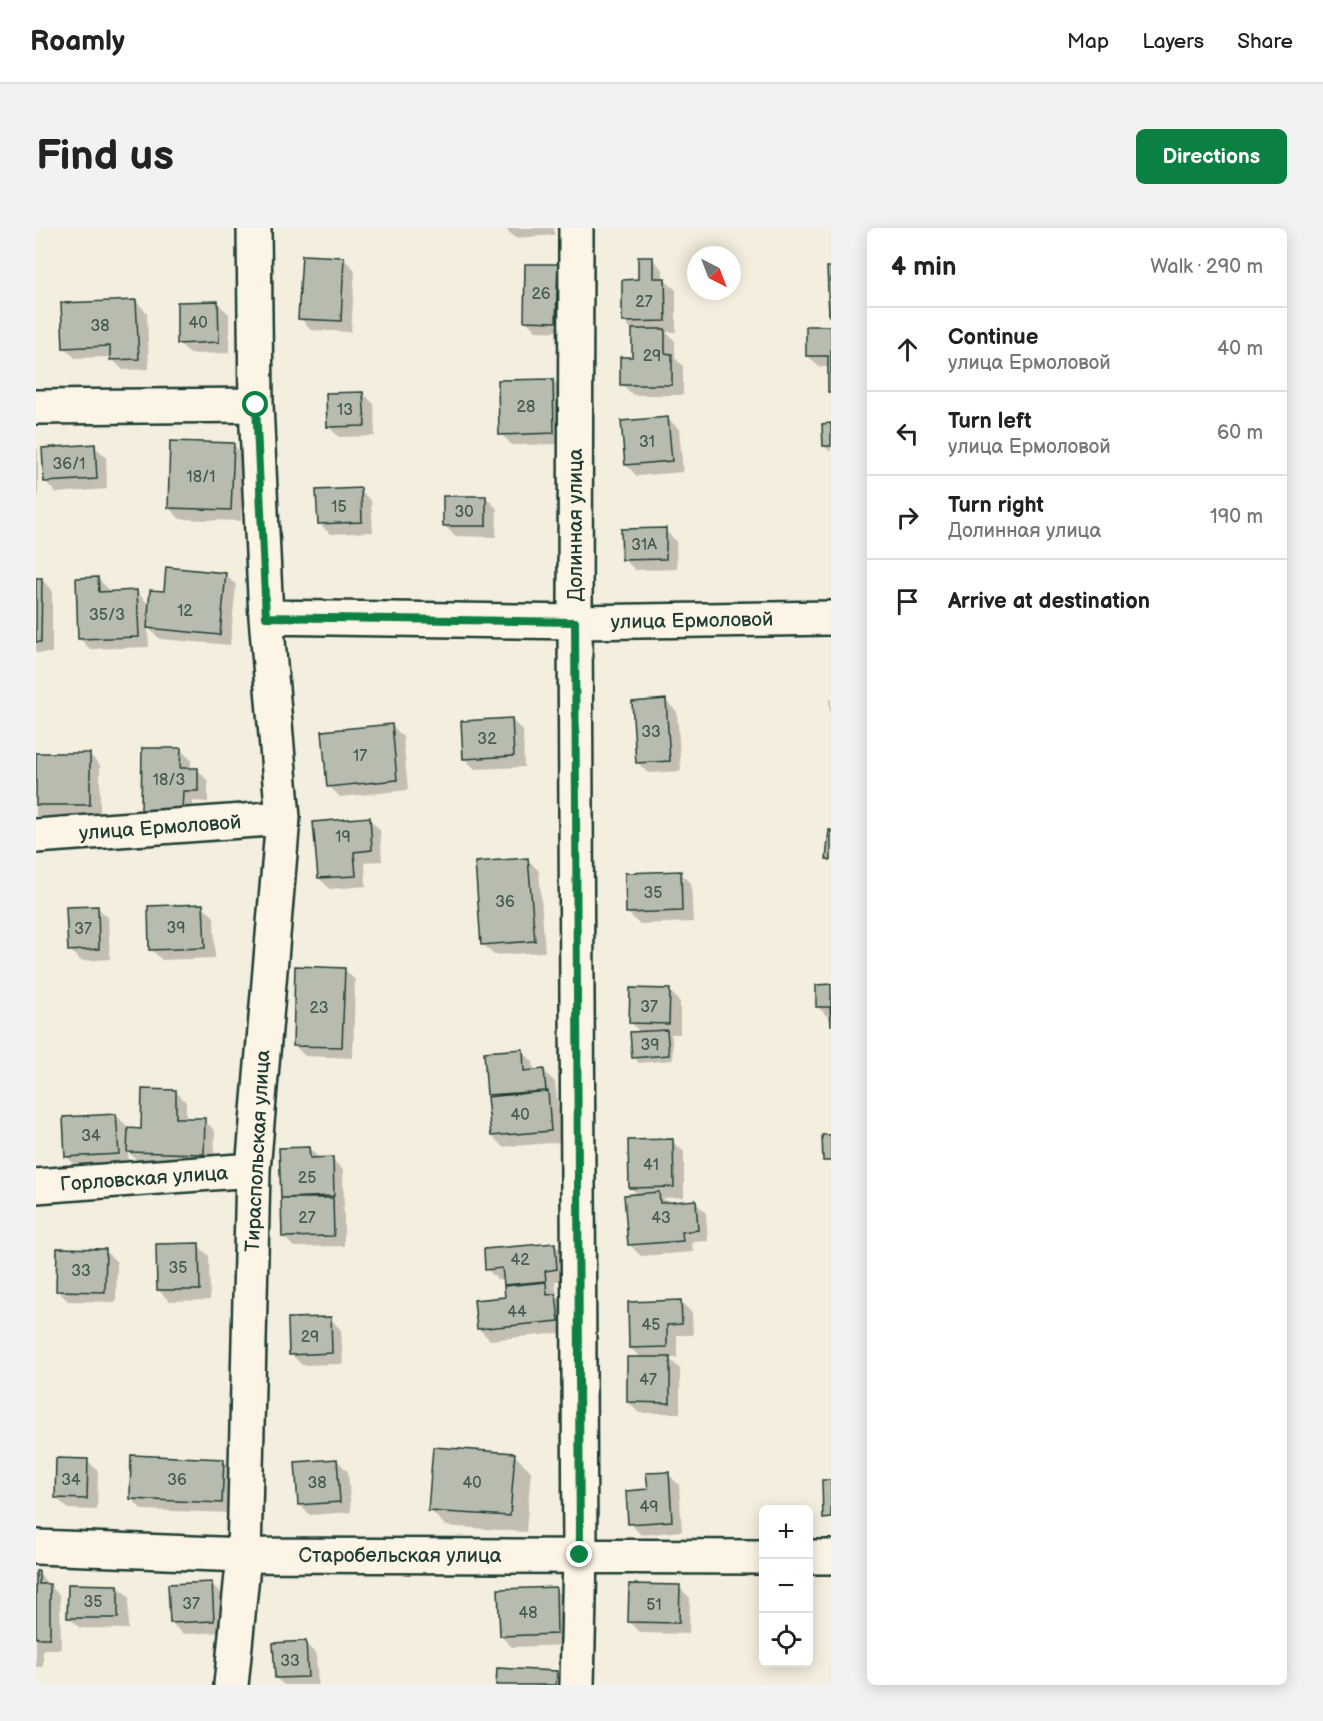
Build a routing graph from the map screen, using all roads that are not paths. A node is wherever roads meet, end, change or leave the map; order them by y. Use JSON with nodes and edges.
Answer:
{"nodes":[{"id":1,"x":254,"y":228,"type":"edge"},
{"id":2,"x":576,"y":228,"type":"edge"},
{"id":3,"x":256,"y":405,"type":"junction"},
{"id":4,"x":36,"y":407,"type":"edge"},
{"id":5,"x":266,"y":617,"type":"junction"},
{"id":6,"x":831,"y":618,"type":"edge"},
{"id":7,"x":575,"y":622,"type":"junction"},
{"id":8,"x":283,"y":818,"type":"junction"},
{"id":9,"x":36,"y":836,"type":"edge"},
{"id":10,"x":253,"y":1170,"type":"junction"},
{"id":11,"x":36,"y":1186,"type":"edge"},
{"id":12,"x":36,"y":1547,"type":"edge"},
{"id":13,"x":244,"y":1555,"type":"junction"},
{"id":14,"x":580,"y":1555,"type":"junction"},
{"id":15,"x":759,"y":1557,"type":"edge"},
{"id":16,"x":813,"y":1557,"type":"edge"},
{"id":17,"x":831,"y":1557,"type":"edge"},
{"id":18,"x":231,"y":1685,"type":"edge"},
{"id":19,"x":578,"y":1685,"type":"edge"}],
"edges":[{"from":1,"to":3,"type":"street"},
{"from":2,"to":7,"type":"street","name":"Долинная улица"},
{"from":3,"to":4,"type":"street"},
{"from":3,"to":5,"type":"street"},
{"from":5,"to":7,"type":"street","name":"улица Ермоловой"},
{"from":5,"to":8,"type":"street","name":"Тираспольская улица"},
{"from":6,"to":7,"type":"street","name":"улица Ермоловой"},
{"from":7,"to":14,"type":"street","name":"Долинная улица"},
{"from":8,"to":9,"type":"street","name":"улица Ермоловой"},
{"from":8,"to":10,"type":"street","name":"Тираспольская улица"},
{"from":10,"to":11,"type":"street","name":"Горловская улица"},
{"from":10,"to":13,"type":"street","name":"Тираспольская улица"},
{"from":12,"to":13,"type":"street","name":"Старобельская улица"},
{"from":13,"to":14,"type":"street","name":"Старобельская улица"},
{"from":13,"to":18,"type":"street","name":"Тираспольская улица"},
{"from":14,"to":15,"type":"street","name":"Старобельская улица"},
{"from":14,"to":19,"type":"street","name":"Долинная улица"},
{"from":16,"to":17,"type":"street"}]}
